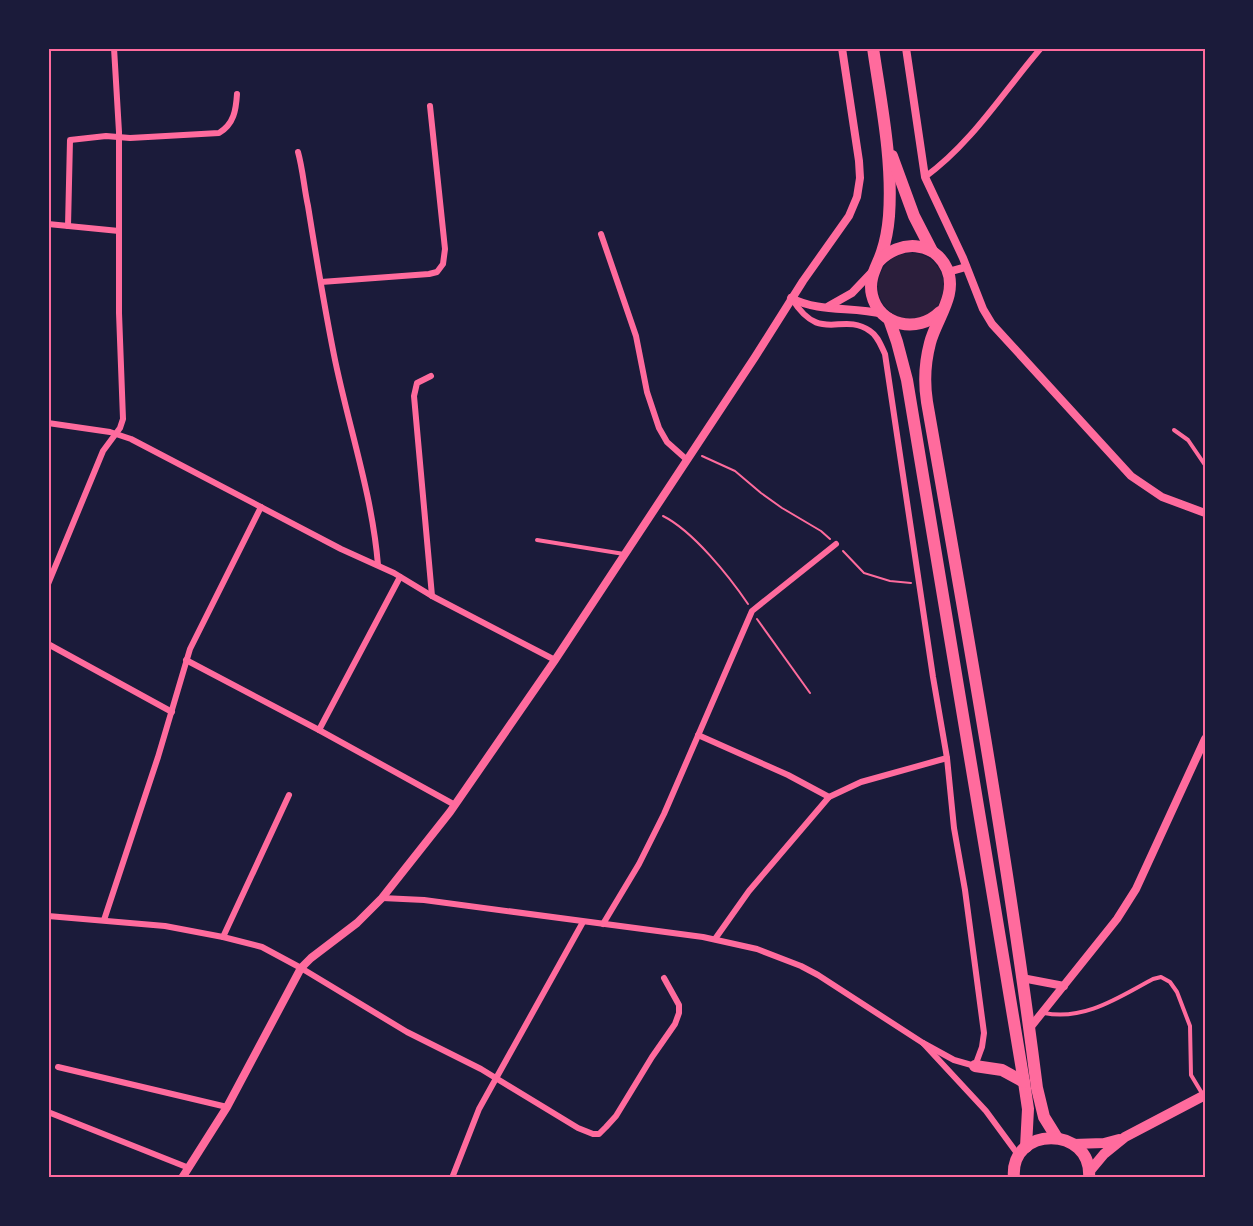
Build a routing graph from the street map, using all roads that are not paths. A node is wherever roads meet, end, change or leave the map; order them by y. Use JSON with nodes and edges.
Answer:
{"nodes":[{"id":1,"x":114,"y":48,"type":"edge"},
{"id":2,"x":842,"y":48,"type":"edge"},
{"id":3,"x":873,"y":48,"type":"edge"},
{"id":4,"x":906,"y":48,"type":"edge"},
{"id":5,"x":1041,"y":48,"type":"edge"},
{"id":6,"x":237,"y":94,"type":"dead end"},
{"id":7,"x":430,"y":106,"type":"dead end"},
{"id":8,"x":119,"y":137,"type":"junction"},
{"id":9,"x":887,"y":144,"type":"junction"},
{"id":10,"x":298,"y":152,"type":"dead end"},
{"id":11,"x":925,"y":177,"type":"junction"},
{"id":12,"x":48,"y":225,"type":"edge"},
{"id":13,"x":68,"y":226,"type":"junction"},
{"id":14,"x":119,"y":231,"type":"junction"},
{"id":15,"x":601,"y":234,"type":"dead end"},
{"id":16,"x":932,"y":251,"type":"junction"},
{"id":17,"x":877,"y":264,"type":"junction"},
{"id":18,"x":966,"y":267,"type":"junction"},
{"id":19,"x":948,"y":272,"type":"junction"},
{"id":20,"x":321,"y":282,"type":"junction"},
{"id":21,"x":791,"y":298,"type":"junction"},
{"id":22,"x":826,"y":308,"type":"junction"},
{"id":23,"x":942,"y":310,"type":"junction"},
{"id":24,"x":886,"y":317,"type":"junction"},
{"id":25,"x":430,"y":376,"type":"dead end"},
{"id":26,"x":48,"y":423,"type":"edge"},
{"id":27,"x":1174,"y":430,"type":"dead end"},
{"id":28,"x":116,"y":433,"type":"junction"},
{"id":29,"x":688,"y":456,"type":"junction"},
{"id":30,"x":1205,"y":465,"type":"edge"},
{"id":31,"x":261,"y":507,"type":"junction"},
{"id":32,"x":1205,"y":513,"type":"edge"},
{"id":33,"x":537,"y":540,"type":"dead end"},
{"id":34,"x":836,"y":544,"type":"road end"},
{"id":35,"x":625,"y":555,"type":"junction"},
{"id":36,"x":378,"y":565,"type":"junction"},
{"id":37,"x":400,"y":577,"type":"junction"},
{"id":38,"x":49,"y":579,"type":"edge"},
{"id":39,"x":432,"y":596,"type":"junction"},
{"id":40,"x":48,"y":644,"type":"edge"},
{"id":41,"x":186,"y":660,"type":"junction"},
{"id":42,"x":555,"y":660,"type":"junction"},
{"id":43,"x":172,"y":712,"type":"junction"},
{"id":44,"x":319,"y":730,"type":"junction"},
{"id":45,"x":698,"y":735,"type":"junction"},
{"id":46,"x":1205,"y":739,"type":"edge"},
{"id":47,"x":947,"y":758,"type":"junction"},
{"id":48,"x":289,"y":795,"type":"dead end"},
{"id":49,"x":829,"y":797,"type":"junction"},
{"id":50,"x":454,"y":805,"type":"junction"},
{"id":51,"x":382,"y":898,"type":"junction"},
{"id":52,"x":48,"y":916,"type":"edge"},
{"id":53,"x":104,"y":920,"type":"junction"},
{"id":54,"x":583,"y":922,"type":"junction"},
{"id":55,"x":603,"y":924,"type":"junction"},
{"id":56,"x":223,"y":937,"type":"junction"},
{"id":57,"x":715,"y":939,"type":"junction"},
{"id":58,"x":301,"y":968,"type":"junction"},
{"id":59,"x":664,"y":978,"type":"dead end"},
{"id":60,"x":1022,"y":978,"type":"junction"},
{"id":61,"x":1064,"y":986,"type":"junction"},
{"id":62,"x":1044,"y":1013,"type":"junction"},
{"id":63,"x":1029,"y":1029,"type":"junction"},
{"id":64,"x":923,"y":1043,"type":"junction"},
{"id":65,"x":58,"y":1066,"type":"dead end"},
{"id":66,"x":975,"y":1066,"type":"junction"},
{"id":67,"x":496,"y":1078,"type":"junction"},
{"id":68,"x":1024,"y":1082,"type":"junction"},
{"id":69,"x":1204,"y":1095,"type":"edge"},
{"id":70,"x":227,"y":1107,"type":"junction"},
{"id":71,"x":48,"y":1112,"type":"edge"},
{"id":72,"x":1125,"y":1137,"type":"junction"},
{"id":73,"x":1057,"y":1138,"type":"junction"},
{"id":74,"x":1073,"y":1144,"type":"junction"},
{"id":75,"x":1022,"y":1151,"type":"junction"},
{"id":76,"x":189,"y":1168,"type":"junction"},
{"id":77,"x":1089,"y":1175,"type":"edge"},
{"id":78,"x":1012,"y":1176,"type":"edge"},
{"id":79,"x":182,"y":1178,"type":"edge"},
{"id":80,"x":452,"y":1178,"type":"edge"}],
"edges":[{"from":1,"to":8,"type":"street"},
{"from":2,"to":21,"type":"street"},
{"from":3,"to":9,"type":"highway"},
{"from":4,"to":11,"type":"street"},
{"from":5,"to":11,"type":"street"},
{"from":6,"to":8,"type":"street"},
{"from":7,"to":20,"type":"street"},
{"from":8,"to":13,"type":"street"},
{"from":8,"to":14,"type":"street"},
{"from":9,"to":16,"type":"highway"},
{"from":9,"to":17,"type":"highway"},
{"from":10,"to":20,"type":"street"},
{"from":11,"to":18,"type":"street"},
{"from":12,"to":13,"type":"street"},
{"from":13,"to":14,"type":"street"},
{"from":14,"to":28,"type":"street"},
{"from":15,"to":29,"type":"street"},
{"from":16,"to":17,"type":"highway"},
{"from":16,"to":19,"type":"highway"},
{"from":17,"to":22,"type":"street"},
{"from":17,"to":24,"type":"highway"},
{"from":18,"to":19,"type":"street"},
{"from":18,"to":32,"type":"street"},
{"from":19,"to":23,"type":"highway"},
{"from":20,"to":36,"type":"street"},
{"from":21,"to":22,"type":"street"},
{"from":21,"to":29,"type":"street"},
{"from":21,"to":47,"type":"street"},
{"from":22,"to":24,"type":"street"},
{"from":23,"to":24,"type":"highway"},
{"from":23,"to":60,"type":"highway"},
{"from":24,"to":68,"type":"highway"},
{"from":25,"to":39,"type":"street"},
{"from":26,"to":28,"type":"street"},
{"from":27,"to":30,"type":"lane"},
{"from":28,"to":31,"type":"street"},
{"from":28,"to":38,"type":"street"},
{"from":29,"to":35,"type":"street"},
{"from":31,"to":36,"type":"street"},
{"from":31,"to":41,"type":"street"},
{"from":33,"to":35,"type":"lane"},
{"from":34,"to":45,"type":"street"},
{"from":35,"to":42,"type":"street"},
{"from":36,"to":37,"type":"street"},
{"from":37,"to":39,"type":"street"},
{"from":37,"to":44,"type":"street"},
{"from":39,"to":42,"type":"street"},
{"from":40,"to":43,"type":"street"},
{"from":41,"to":43,"type":"street"},
{"from":41,"to":44,"type":"street"},
{"from":42,"to":50,"type":"street"},
{"from":43,"to":53,"type":"street"},
{"from":44,"to":50,"type":"street"},
{"from":45,"to":49,"type":"street"},
{"from":45,"to":55,"type":"street"},
{"from":46,"to":61,"type":"street"},
{"from":47,"to":49,"type":"street"},
{"from":47,"to":66,"type":"street"},
{"from":48,"to":56,"type":"street"},
{"from":49,"to":57,"type":"street"},
{"from":50,"to":51,"type":"street"},
{"from":51,"to":54,"type":"street"},
{"from":51,"to":58,"type":"street"},
{"from":52,"to":53,"type":"street"},
{"from":53,"to":56,"type":"street"},
{"from":54,"to":55,"type":"street"},
{"from":54,"to":67,"type":"street"},
{"from":55,"to":57,"type":"street"},
{"from":56,"to":58,"type":"street"},
{"from":57,"to":64,"type":"street"},
{"from":58,"to":67,"type":"street"},
{"from":58,"to":70,"type":"street"},
{"from":59,"to":67,"type":"street"},
{"from":60,"to":61,"type":"street"},
{"from":60,"to":63,"type":"highway"},
{"from":61,"to":62,"type":"street"},
{"from":62,"to":63,"type":"street"},
{"from":62,"to":69,"type":"lane"},
{"from":63,"to":73,"type":"highway"},
{"from":64,"to":66,"type":"street"},
{"from":64,"to":75,"type":"street"},
{"from":65,"to":70,"type":"street"},
{"from":66,"to":68,"type":"highway"},
{"from":67,"to":80,"type":"street"},
{"from":68,"to":75,"type":"highway"},
{"from":69,"to":72,"type":"main road"},
{"from":70,"to":76,"type":"street"},
{"from":71,"to":76,"type":"street"},
{"from":72,"to":74,"type":"main road"},
{"from":72,"to":77,"type":"main road"},
{"from":73,"to":74,"type":"highway"},
{"from":73,"to":75,"type":"highway"},
{"from":74,"to":77,"type":"highway"},
{"from":75,"to":78,"type":"highway"},
{"from":76,"to":79,"type":"street"}]}
